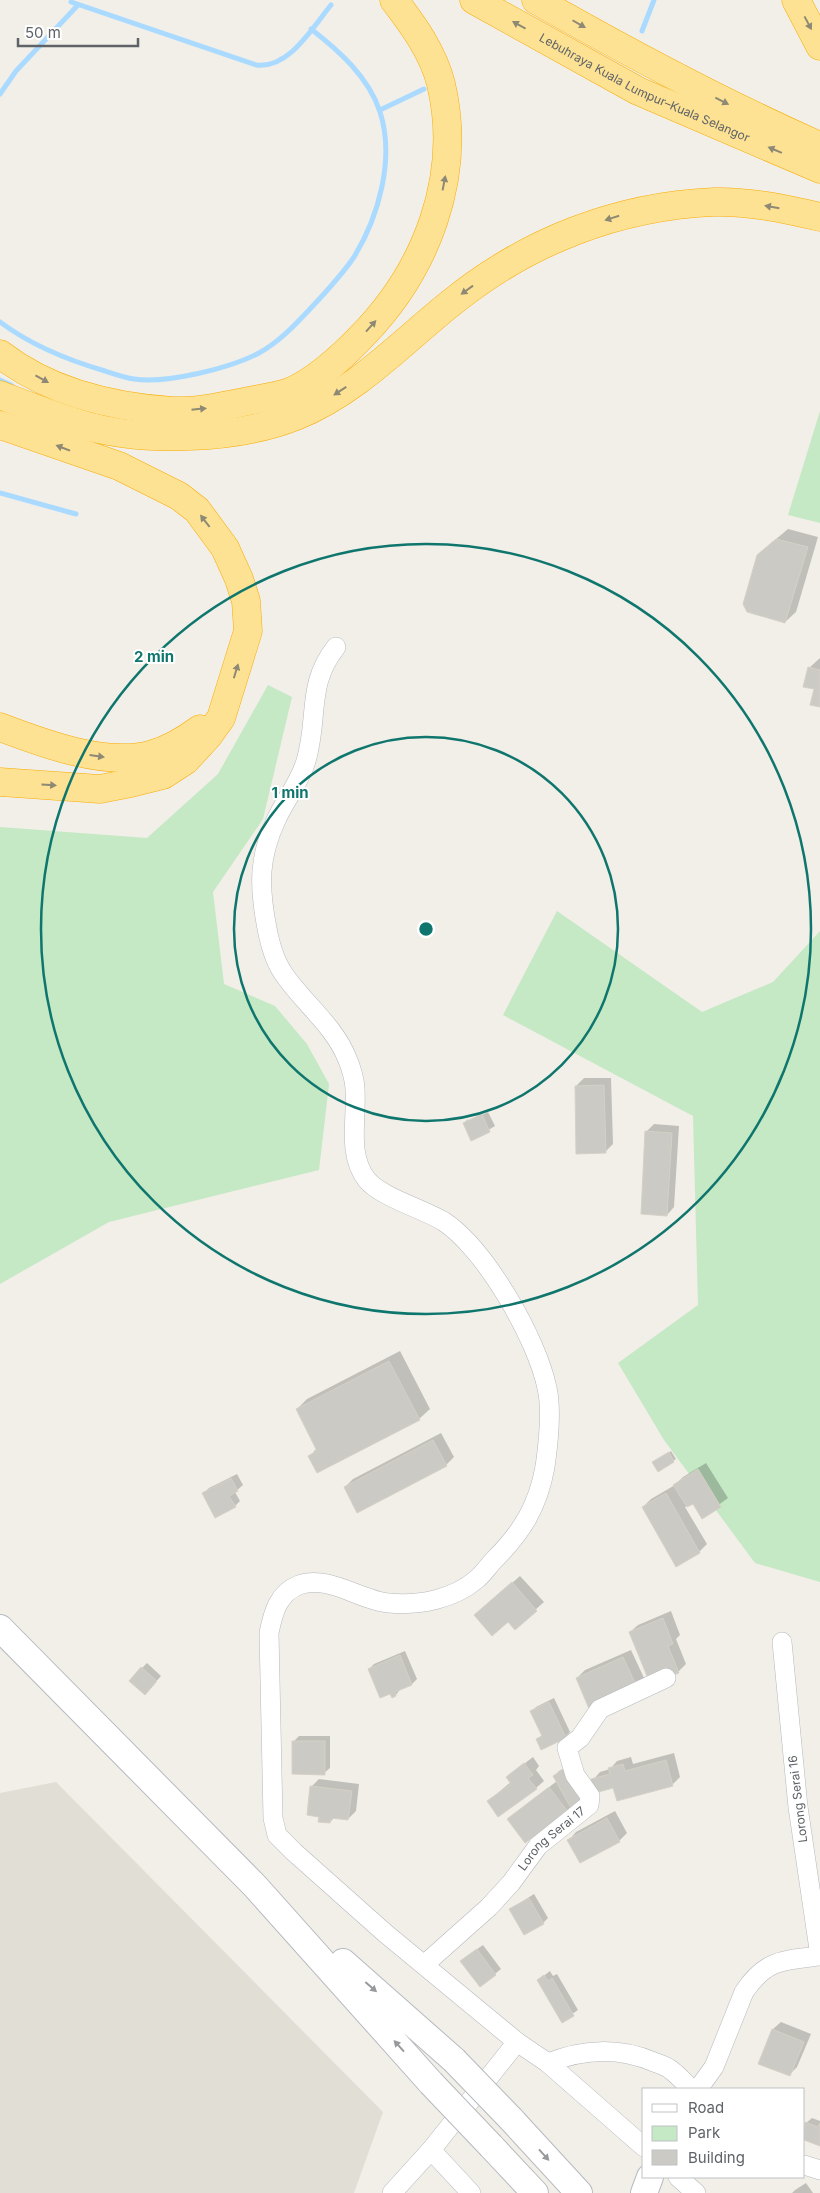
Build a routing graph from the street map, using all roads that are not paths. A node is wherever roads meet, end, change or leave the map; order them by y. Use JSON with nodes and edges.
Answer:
{"nodes":[{"id":1,"x":394,"y":0,"type":"edge"},
{"id":2,"x":474,"y":0,"type":"edge"},
{"id":3,"x":536,"y":0,"type":"edge"},
{"id":4,"x":796,"y":0,"type":"edge"},
{"id":5,"x":820,"y":46,"type":"edge"},
{"id":6,"x":820,"y":146,"type":"edge"},
{"id":7,"x":820,"y":169,"type":"edge"},
{"id":8,"x":820,"y":218,"type":"edge"},
{"id":9,"x":0,"y":354,"type":"edge"},
{"id":10,"x":0,"y":395,"type":"edge"},
{"id":11,"x":0,"y":425,"type":"edge"},
{"id":12,"x":336,"y":647,"type":"dead end"},
{"id":13,"x":221,"y":718,"type":"junction"},
{"id":14,"x":0,"y":727,"type":"edge"},
{"id":15,"x":0,"y":782,"type":"edge"},
{"id":16,"x":0,"y":1628,"type":"edge"},
{"id":17,"x":782,"y":1642,"type":"dead end"},
{"id":18,"x":666,"y":1678,"type":"dead end"},
{"id":19,"x":255,"y":1886,"type":"junction"},
{"id":20,"x":820,"y":1956,"type":"edge"},
{"id":21,"x":425,"y":1964,"type":"junction"},
{"id":22,"x":517,"y":2042,"type":"junction"},
{"id":23,"x":548,"y":2063,"type":"junction"},
{"id":24,"x":690,"y":2088,"type":"edge"},
{"id":25,"x":699,"y":2088,"type":"edge"},
{"id":26,"x":642,"y":2145,"type":"edge"},
{"id":27,"x":431,"y":2150,"type":"junction"},
{"id":28,"x":805,"y":2165,"type":"edge"},
{"id":29,"x":820,"y":2170,"type":"edge"},
{"id":30,"x":650,"y":2178,"type":"edge"},
{"id":31,"x":679,"y":2178,"type":"edge"},
{"id":32,"x":472,"y":2191,"type":"edge"},
{"id":33,"x":392,"y":2193,"type":"edge"},
{"id":34,"x":535,"y":2193,"type":"edge"},
{"id":35,"x":579,"y":2193,"type":"edge"},
{"id":36,"x":644,"y":2193,"type":"edge"},
{"id":37,"x":696,"y":2193,"type":"edge"}],
"edges":[{"from":9,"to":1,"type":"highway","one_way":true},
{"from":7,"to":2,"type":"highway","name":"Lebuhraya Kuala Lumpur–Kuala Selangor","one_way":true},
{"from":3,"to":6,"type":"highway","name":"Lebuhraya Kuala Lumpur–Kuala Selangor","one_way":true},
{"from":4,"to":5,"type":"highway","one_way":true},
{"from":8,"to":10,"type":"highway","one_way":true},
{"from":13,"to":11,"type":"highway","one_way":true},
{"from":12,"to":21,"type":"street"},
{"from":14,"to":13,"type":"highway","one_way":true},
{"from":15,"to":13,"type":"highway","one_way":true},
{"from":16,"to":19,"type":"main road"},
{"from":17,"to":20,"type":"street","name":"Lorong Serai 16"},
{"from":18,"to":21,"type":"street","name":"Lorong Serai 17"},
{"from":34,"to":19,"type":"main road","one_way":true,"bridge":true},
{"from":19,"to":35,"type":"main road","one_way":true,"bridge":true},
{"from":20,"to":25,"type":"street"},
{"from":21,"to":22,"type":"street"},
{"from":22,"to":23,"type":"street"},
{"from":22,"to":27,"type":"street"},
{"from":23,"to":24,"type":"street"},
{"from":23,"to":26,"type":"street"},
{"from":27,"to":32,"type":"street"},
{"from":27,"to":33,"type":"street"},
{"from":28,"to":29,"type":"street"},
{"from":30,"to":36,"type":"main road"},
{"from":31,"to":37,"type":"street"}]}
